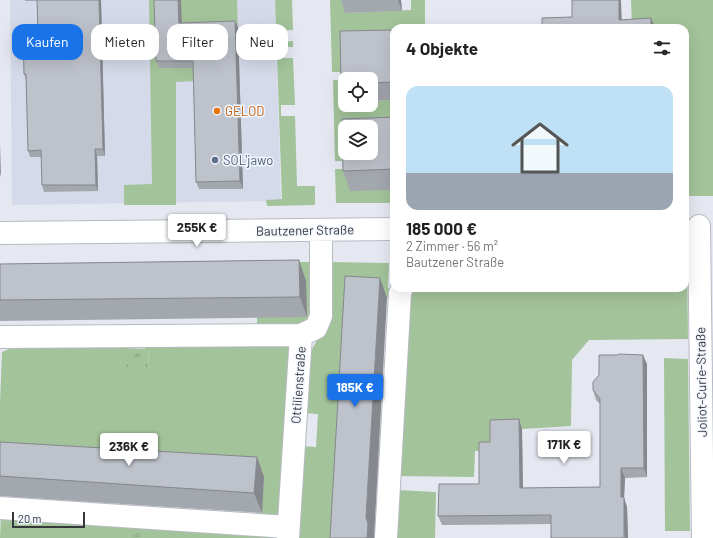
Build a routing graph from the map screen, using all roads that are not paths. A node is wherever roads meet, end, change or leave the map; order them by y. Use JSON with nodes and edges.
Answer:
{"nodes":[{"id":1,"x":699,"y":226,"type":"edge"},
{"id":2,"x":390,"y":229,"type":"edge"},
{"id":3,"x":321,"y":230,"type":"junction"},
{"id":4,"x":0,"y":233,"type":"edge"},
{"id":5,"x":400,"y":292,"type":"edge"},
{"id":6,"x":301,"y":335,"type":"junction"},
{"id":7,"x":0,"y":336,"type":"edge"},
{"id":8,"x":0,"y":508,"type":"edge"},
{"id":9,"x":288,"y":532,"type":"edge"},
{"id":10,"x":386,"y":538,"type":"edge"},
{"id":11,"x":703,"y":538,"type":"edge"}],
"edges":[{"from":1,"to":11,"type":"street","name":"Joliot-Curie-Straße"},
{"from":2,"to":3,"type":"street","name":"Bautzener Straße"},
{"from":3,"to":4,"type":"street","name":"Bautzener Straße"},
{"from":3,"to":6,"type":"street","name":"Ottilienstraße"},
{"from":5,"to":10,"type":"street"},
{"from":6,"to":7,"type":"street"},
{"from":6,"to":9,"type":"street","name":"Ottilienstraße"},
{"from":8,"to":9,"type":"street","name":"Ottilienstraße"}]}
